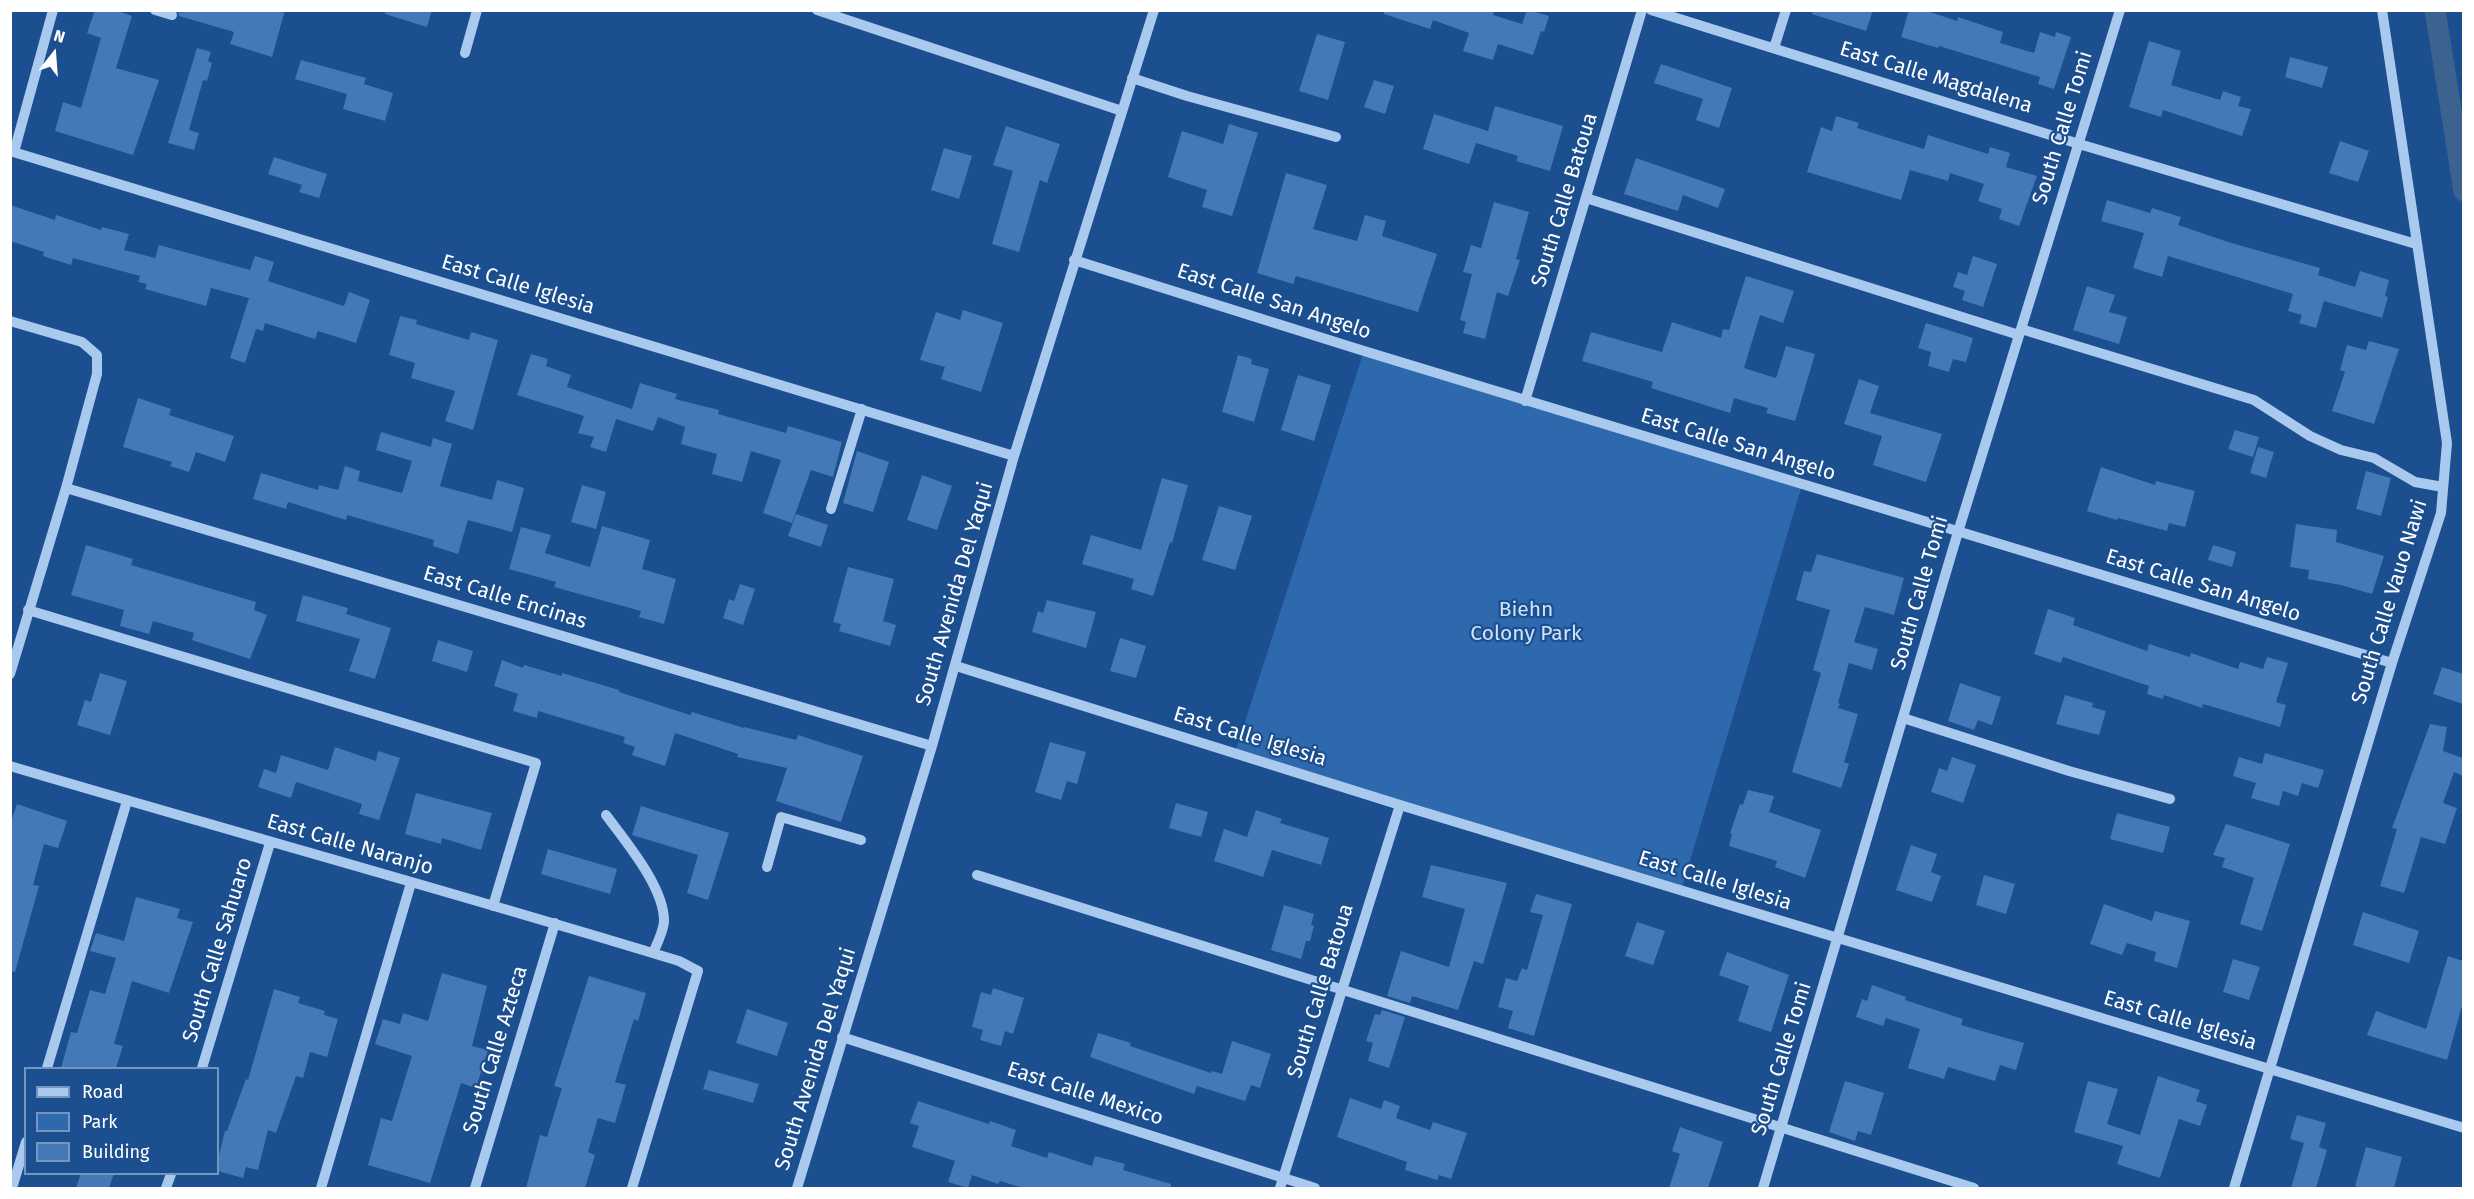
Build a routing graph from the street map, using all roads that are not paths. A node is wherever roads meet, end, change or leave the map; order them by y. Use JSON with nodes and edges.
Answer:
{"nodes":[{"id":1,"x":53,"y":10,"type":"edge"},
{"id":2,"x":155,"y":10,"type":"edge"},
{"id":3,"x":477,"y":10,"type":"edge"},
{"id":4,"x":1154,"y":10,"type":"edge"},
{"id":5,"x":1642,"y":10,"type":"edge"},
{"id":6,"x":1651,"y":10,"type":"edge"},
{"id":7,"x":1786,"y":10,"type":"edge"},
{"id":8,"x":2120,"y":10,"type":"edge"},
{"id":9,"x":2382,"y":10,"type":"edge"},
{"id":10,"x":824,"y":12,"type":"edge"},
{"id":11,"x":172,"y":15,"type":"dead end"},
{"id":12,"x":1774,"y":48,"type":"junction"},
{"id":13,"x":465,"y":53,"type":"dead end"},
{"id":14,"x":1132,"y":78,"type":"junction"},
{"id":15,"x":1122,"y":111,"type":"junction"},
{"id":16,"x":1336,"y":137,"type":"dead end"},
{"id":17,"x":2079,"y":144,"type":"junction"},
{"id":18,"x":12,"y":152,"type":"edge"},
{"id":19,"x":1586,"y":198,"type":"junction"},
{"id":20,"x":2416,"y":244,"type":"junction"},
{"id":21,"x":1074,"y":260,"type":"junction"},
{"id":22,"x":10,"y":321,"type":"edge"},
{"id":23,"x":2020,"y":332,"type":"junction"},
{"id":24,"x":1524,"y":401,"type":"junction"},
{"id":25,"x":861,"y":410,"type":"junction"},
{"id":26,"x":1014,"y":456,"type":"junction"},
{"id":27,"x":2443,"y":487,"type":"junction"},
{"id":28,"x":66,"y":488,"type":"junction"},
{"id":29,"x":831,"y":508,"type":"dead end"},
{"id":30,"x":1958,"y":532,"type":"junction"},
{"id":31,"x":28,"y":610,"type":"junction"},
{"id":32,"x":2392,"y":663,"type":"junction"},
{"id":33,"x":956,"y":666,"type":"junction"},
{"id":34,"x":10,"y":674,"type":"edge"},
{"id":35,"x":1903,"y":718,"type":"junction"},
{"id":36,"x":932,"y":747,"type":"junction"},
{"id":37,"x":10,"y":766,"type":"edge"},
{"id":38,"x":2170,"y":799,"type":"dead end"},
{"id":39,"x":127,"y":801,"type":"junction"},
{"id":40,"x":1400,"y":805,"type":"junction"},
{"id":41,"x":606,"y":815,"type":"dead end"},
{"id":42,"x":861,"y":840,"type":"dead end"},
{"id":43,"x":270,"y":843,"type":"junction"},
{"id":44,"x":767,"y":867,"type":"dead end"},
{"id":45,"x":976,"y":875,"type":"dead end"},
{"id":46,"x":411,"y":883,"type":"junction"},
{"id":47,"x":493,"y":906,"type":"junction"},
{"id":48,"x":555,"y":923,"type":"junction"},
{"id":49,"x":1838,"y":939,"type":"junction"},
{"id":50,"x":654,"y":953,"type":"junction"},
{"id":51,"x":1341,"y":991,"type":"junction"},
{"id":52,"x":842,"y":1036,"type":"junction"},
{"id":53,"x":47,"y":1067,"type":"edge"},
{"id":54,"x":202,"y":1067,"type":"edge"},
{"id":55,"x":2271,"y":1069,"type":"junction"},
{"id":56,"x":2463,"y":1128,"type":"edge"},
{"id":57,"x":1781,"y":1129,"type":"junction"},
{"id":58,"x":24,"y":1149,"type":"edge"},
{"id":59,"x":1281,"y":1183,"type":"edge"},
{"id":60,"x":12,"y":1188,"type":"edge"},
{"id":61,"x":321,"y":1188,"type":"edge"},
{"id":62,"x":475,"y":1188,"type":"edge"},
{"id":63,"x":632,"y":1188,"type":"edge"},
{"id":64,"x":797,"y":1188,"type":"edge"},
{"id":65,"x":1315,"y":1188,"type":"edge"},
{"id":66,"x":1763,"y":1188,"type":"edge"},
{"id":67,"x":1974,"y":1188,"type":"edge"},
{"id":68,"x":2234,"y":1188,"type":"edge"}],
"edges":[{"from":1,"to":18,"type":"street"},
{"from":2,"to":11,"type":"street"},
{"from":3,"to":13,"type":"street"},
{"from":4,"to":14,"type":"street","name":"South Avenida Del Yaqui"},
{"from":5,"to":19,"type":"street","name":"South Calle Batoua"},
{"from":6,"to":12,"type":"street","name":"East Calle Magdalena"},
{"from":7,"to":12,"type":"street"},
{"from":8,"to":17,"type":"street","name":"South Calle Tomi"},
{"from":9,"to":20,"type":"street","name":"South Calle Vauo Nawi"},
{"from":10,"to":15,"type":"street"},
{"from":12,"to":17,"type":"street","name":"East Calle Magdalena"},
{"from":14,"to":15,"type":"street","name":"South Avenida Del Yaqui"},
{"from":14,"to":16,"type":"street"},
{"from":15,"to":21,"type":"street","name":"South Avenida Del Yaqui"},
{"from":17,"to":20,"type":"street","name":"East Calle Magdalena"},
{"from":17,"to":23,"type":"street","name":"South Calle Tomi"},
{"from":18,"to":25,"type":"street","name":"East Calle Iglesia"},
{"from":19,"to":23,"type":"street"},
{"from":19,"to":24,"type":"street","name":"South Calle Batoua"},
{"from":20,"to":27,"type":"street","name":"South Calle Vauo Nawi"},
{"from":21,"to":24,"type":"street","name":"East Calle San Angelo"},
{"from":21,"to":26,"type":"street","name":"South Avenida Del Yaqui"},
{"from":22,"to":28,"type":"street"},
{"from":23,"to":27,"type":"street"},
{"from":23,"to":30,"type":"street","name":"South Calle Tomi"},
{"from":24,"to":30,"type":"street","name":"East Calle San Angelo"},
{"from":25,"to":26,"type":"street","name":"East Calle Iglesia"},
{"from":25,"to":29,"type":"street"},
{"from":26,"to":33,"type":"street","name":"South Avenida Del Yaqui"},
{"from":27,"to":32,"type":"street","name":"South Calle Vauo Nawi"},
{"from":28,"to":31,"type":"street"},
{"from":28,"to":36,"type":"street","name":"East Calle Encinas"},
{"from":30,"to":32,"type":"street","name":"East Calle San Angelo"},
{"from":30,"to":35,"type":"street","name":"South Calle Tomi"},
{"from":31,"to":34,"type":"street"},
{"from":31,"to":47,"type":"street"},
{"from":32,"to":55,"type":"street","name":"South Calle Vauo Nawi"},
{"from":33,"to":36,"type":"street","name":"South Avenida Del Yaqui"},
{"from":33,"to":40,"type":"street","name":"East Calle Iglesia"},
{"from":35,"to":38,"type":"street"},
{"from":35,"to":49,"type":"street","name":"South Calle Tomi"},
{"from":36,"to":52,"type":"street","name":"South Avenida Del Yaqui"},
{"from":37,"to":39,"type":"street","name":"East Calle Naranjo"},
{"from":39,"to":43,"type":"street","name":"East Calle Naranjo"},
{"from":39,"to":53,"type":"street"},
{"from":40,"to":49,"type":"street","name":"East Calle Iglesia"},
{"from":40,"to":51,"type":"street","name":"South Calle Batoua"},
{"from":41,"to":50,"type":"street"},
{"from":42,"to":44,"type":"street"},
{"from":43,"to":46,"type":"street","name":"East Calle Naranjo"},
{"from":43,"to":54,"type":"street","name":"South Calle Sahuaro"},
{"from":45,"to":51,"type":"street"},
{"from":46,"to":47,"type":"street","name":"East Calle Naranjo"},
{"from":46,"to":61,"type":"street"},
{"from":47,"to":48,"type":"street","name":"East Calle Naranjo"},
{"from":48,"to":50,"type":"street","name":"East Calle Naranjo"},
{"from":48,"to":62,"type":"street","name":"South Calle Azteca"},
{"from":49,"to":55,"type":"street","name":"East Calle Iglesia"},
{"from":49,"to":57,"type":"street","name":"South Calle Tomi"},
{"from":50,"to":63,"type":"street","name":"East Calle Naranjo"},
{"from":51,"to":57,"type":"street"},
{"from":51,"to":59,"type":"street","name":"South Calle Batoua"},
{"from":52,"to":59,"type":"street","name":"East Calle Mexico"},
{"from":52,"to":64,"type":"street","name":"South Avenida Del Yaqui"},
{"from":55,"to":56,"type":"street","name":"East Calle Iglesia"},
{"from":55,"to":68,"type":"street","name":"South Calle Vauo Nawi"},
{"from":57,"to":66,"type":"street","name":"South Calle Tomi"},
{"from":57,"to":67,"type":"street"},
{"from":58,"to":60,"type":"street"},
{"from":59,"to":65,"type":"street","name":"East Calle Mexico"}]}
